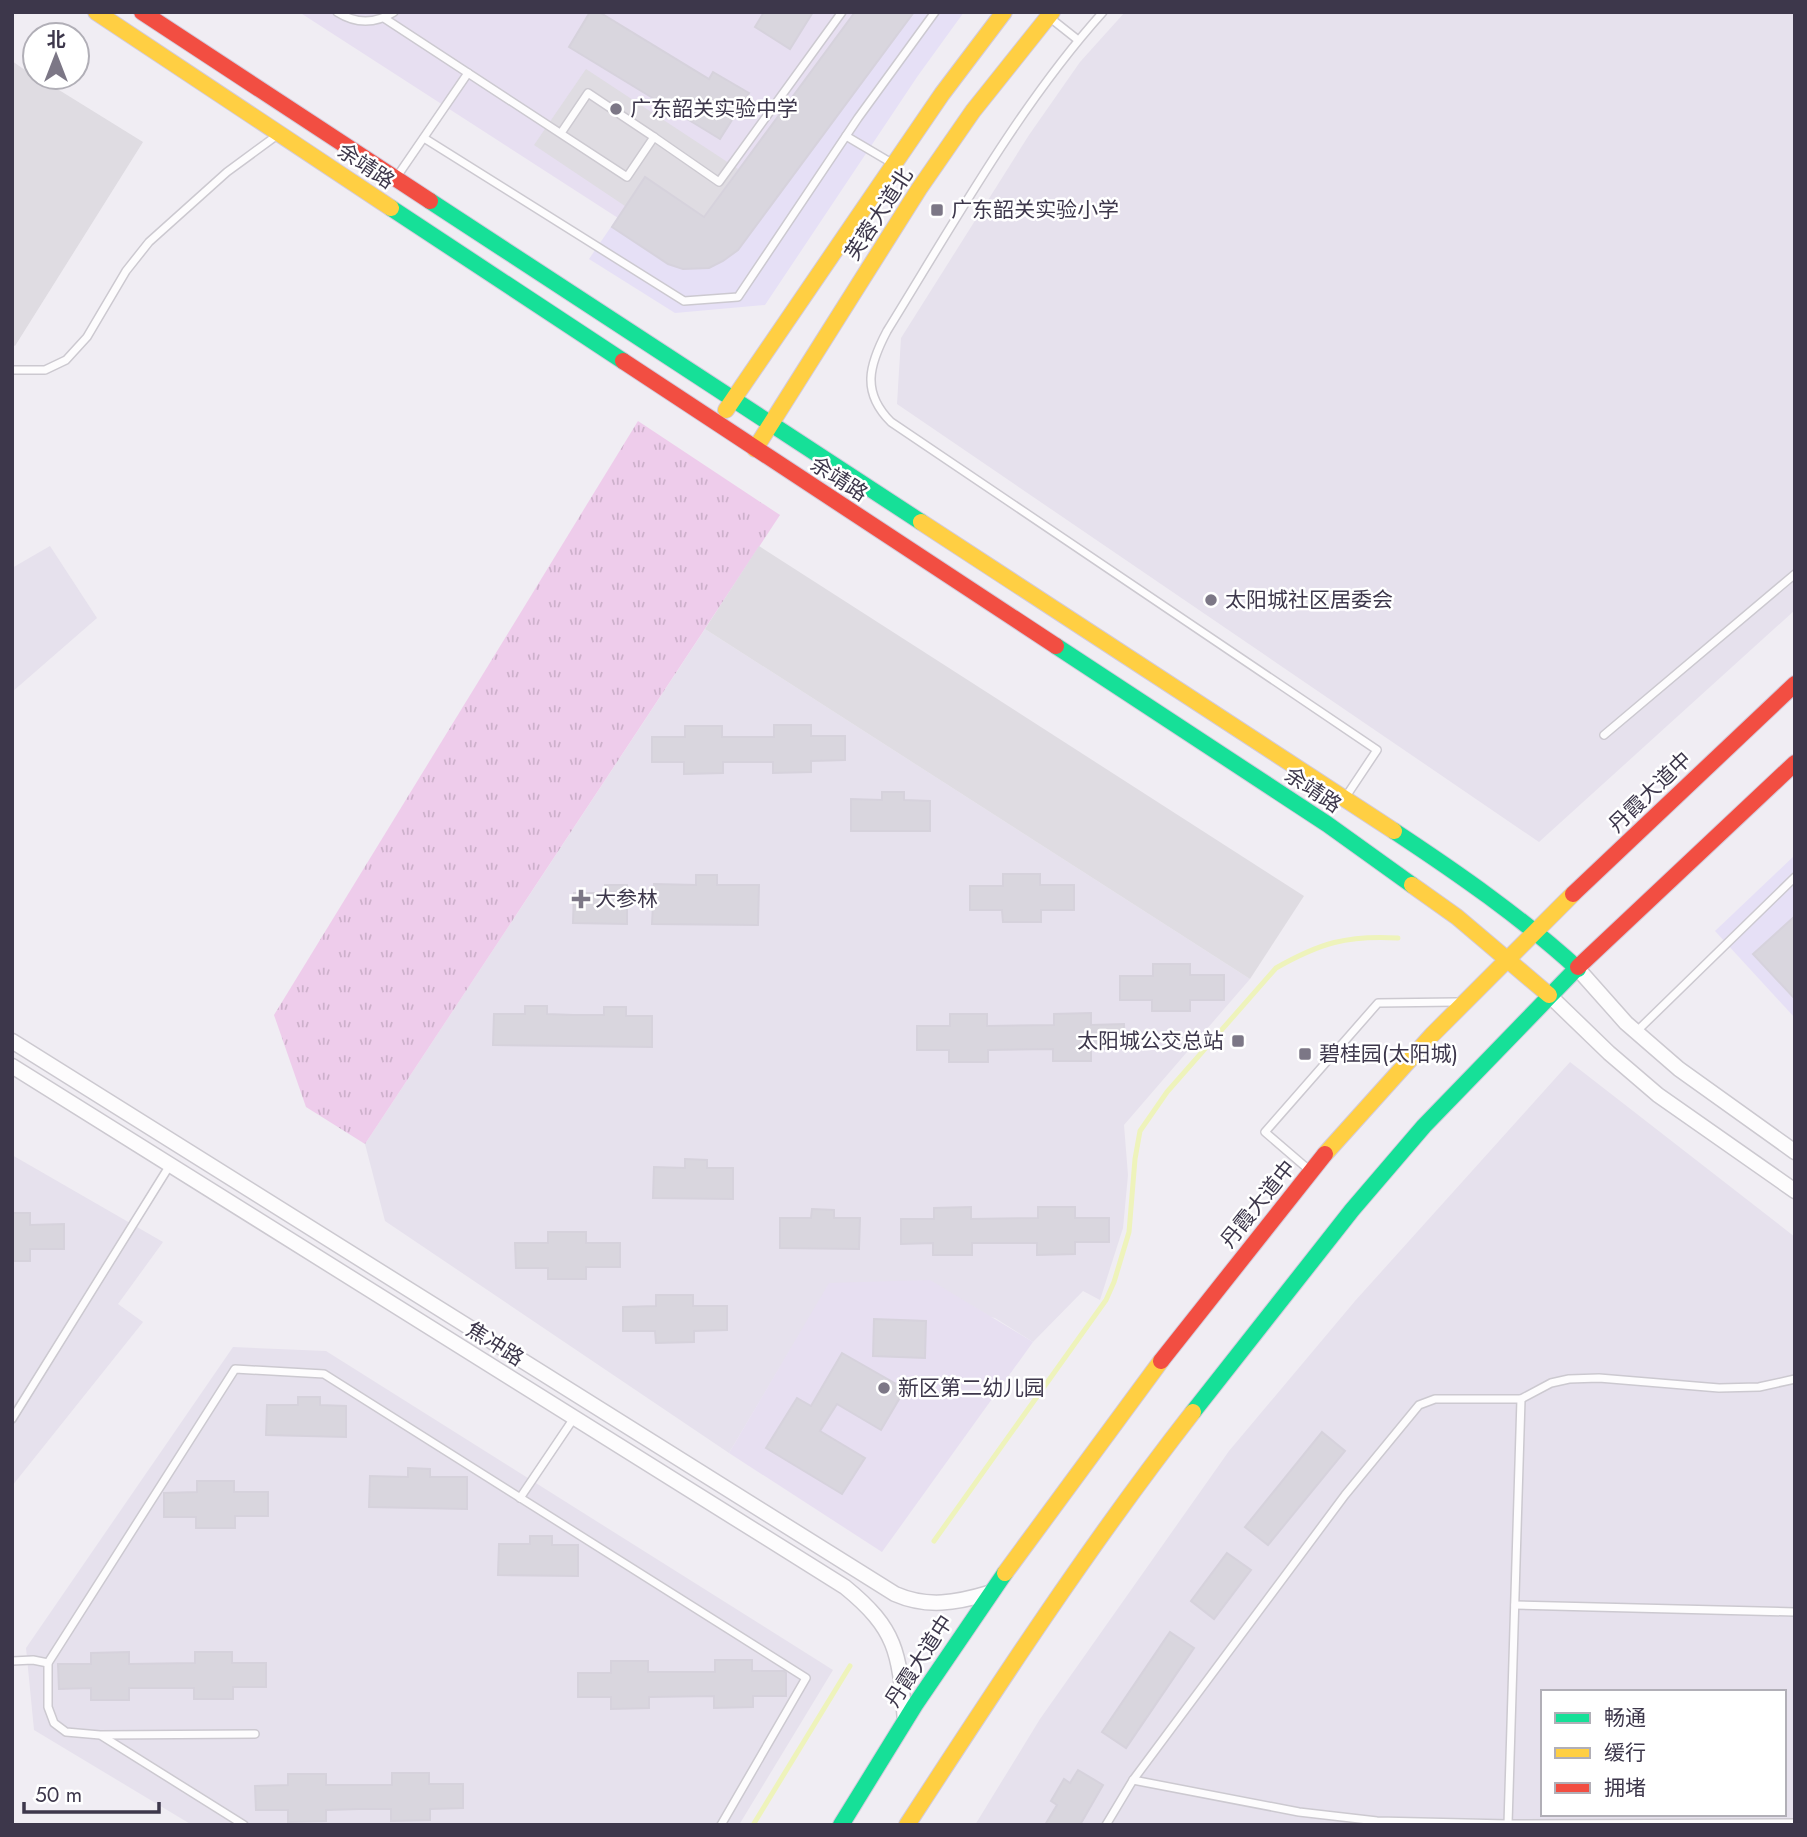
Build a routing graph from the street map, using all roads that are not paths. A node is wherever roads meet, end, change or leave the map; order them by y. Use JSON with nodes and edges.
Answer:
{"nodes":[{"id":1,"x":96,"y":12,"type":"edge"},
{"id":2,"x":142,"y":12,"type":"edge"},
{"id":3,"x":337,"y":12,"type":"edge"},
{"id":4,"x":394,"y":12,"type":"edge"},
{"id":5,"x":842,"y":12,"type":"edge"},
{"id":6,"x":935,"y":12,"type":"edge"},
{"id":7,"x":1004,"y":12,"type":"edge"},
{"id":8,"x":1103,"y":12,"type":"edge"},
{"id":9,"x":1051,"y":14,"type":"edge"},
{"id":10,"x":384,"y":18,"type":"junction"},
{"id":11,"x":1078,"y":40,"type":"junction"},
{"id":12,"x":468,"y":73,"type":"junction"},
{"id":13,"x":561,"y":133,"type":"junction"},
{"id":14,"x":279,"y":134,"type":"junction"},
{"id":15,"x":846,"y":136,"type":"junction"},
{"id":16,"x":654,"y":137,"type":"junction"},
{"id":17,"x":424,"y":138,"type":"junction"},
{"id":18,"x":894,"y":164,"type":"junction"},
{"id":19,"x":396,"y":178,"type":"junction"},
{"id":20,"x":12,"y":370,"type":"edge"},
{"id":21,"x":734,"y":399,"type":"junction"},
{"id":22,"x":770,"y":423,"type":"junction"},
{"id":23,"x":717,"y":424,"type":"junction"},
{"id":24,"x":754,"y":449,"type":"junction"},
{"id":25,"x":1795,"y":574,"type":"edge"},
{"id":26,"x":1795,"y":684,"type":"edge"},
{"id":27,"x":1604,"y":735,"type":"dead end"},
{"id":28,"x":1795,"y":764,"type":"edge"},
{"id":29,"x":1345,"y":799,"type":"junction"},
{"id":30,"x":1795,"y":877,"type":"edge"},
{"id":31,"x":1788,"y":884,"type":"junction"},
{"id":32,"x":1795,"y":891,"type":"edge"},
{"id":33,"x":1535,"y":930,"type":"junction"},
{"id":34,"x":1508,"y":957,"type":"junction"},
{"id":35,"x":1577,"y":969,"type":"junction"},
{"id":36,"x":1549,"y":995,"type":"junction"},
{"id":37,"x":1464,"y":1002,"type":"junction"},
{"id":38,"x":1636,"y":1032,"type":"junction"},
{"id":39,"x":12,"y":1041,"type":"edge"},
{"id":40,"x":12,"y":1066,"type":"edge"},
{"id":41,"x":1795,"y":1152,"type":"edge"},
{"id":42,"x":170,"y":1165,"type":"junction"},
{"id":43,"x":1311,"y":1171,"type":"junction"},
{"id":44,"x":1795,"y":1191,"type":"edge"},
{"id":45,"x":1795,"y":1379,"type":"edge"},
{"id":46,"x":1521,"y":1399,"type":"junction"},
{"id":47,"x":574,"y":1418,"type":"junction"},
{"id":48,"x":12,"y":1419,"type":"edge"},
{"id":49,"x":520,"y":1498,"type":"junction"},
{"id":50,"x":989,"y":1593,"type":"junction"},
{"id":51,"x":1515,"y":1605,"type":"junction"},
{"id":52,"x":1795,"y":1612,"type":"edge"},
{"id":53,"x":12,"y":1661,"type":"edge"},
{"id":54,"x":48,"y":1663,"type":"junction"},
{"id":55,"x":905,"y":1721,"type":"junction"},
{"id":56,"x":254,"y":1734,"type":"dead end"},
{"id":57,"x":100,"y":1735,"type":"junction"},
{"id":58,"x":1133,"y":1780,"type":"junction"},
{"id":59,"x":1375,"y":1823,"type":"edge"},
{"id":60,"x":1795,"y":1823,"type":"edge"},
{"id":61,"x":1508,"y":1824,"type":"edge"},
{"id":62,"x":244,"y":1825,"type":"edge"},
{"id":63,"x":721,"y":1825,"type":"edge"},
{"id":64,"x":841,"y":1825,"type":"edge"},
{"id":65,"x":907,"y":1825,"type":"edge"},
{"id":66,"x":1106,"y":1825,"type":"edge"}],
"edges":[{"from":1,"to":14,"type":"main road","name":"余靖路"},
{"from":2,"to":19,"type":"main road","name":"余靖路"},
{"from":3,"to":10,"type":"lane"},
{"from":4,"to":10,"type":"lane"},
{"from":5,"to":16,"type":"lane"},
{"from":6,"to":15,"type":"lane"},
{"from":7,"to":18,"type":"main road","name":"芙蓉大道北"},
{"from":8,"to":11,"type":"lane"},
{"from":9,"to":11,"type":"lane"},
{"from":9,"to":22,"type":"main road","name":"芙蓉大道北"},
{"from":10,"to":12,"type":"lane"},
{"from":11,"to":29,"type":"lane"},
{"from":12,"to":13,"type":"lane"},
{"from":12,"to":17,"type":"lane"},
{"from":13,"to":16,"type":"lane"},
{"from":13,"to":16,"type":"lane"},
{"from":14,"to":20,"type":"lane"},
{"from":14,"to":23,"type":"main road","name":"余靖路"},
{"from":15,"to":17,"type":"lane"},
{"from":15,"to":18,"type":"lane"},
{"from":17,"to":19,"type":"lane"},
{"from":18,"to":21,"type":"main road","name":"芙蓉大道北"},
{"from":19,"to":21,"type":"main road","name":"余靖路"},
{"from":21,"to":22,"type":"main road","name":"余靖路"},
{"from":21,"to":23,"type":"main road","name":"芙蓉大道北"},
{"from":22,"to":24,"type":"main road","name":"芙蓉大道北"},
{"from":22,"to":29,"type":"main road","name":"余靖路"},
{"from":23,"to":24,"type":"main road","name":"余靖路"},
{"from":24,"to":34,"type":"main road","name":"余靖路"},
{"from":25,"to":27,"type":"lane"},
{"from":26,"to":33,"type":"main road","name":"丹霞大道中"},
{"from":28,"to":35,"type":"main road"},
{"from":29,"to":33,"type":"main road","name":"余靖路"},
{"from":30,"to":31,"type":"lane"},
{"from":31,"to":32,"type":"lane"},
{"from":31,"to":38,"type":"lane"},
{"from":33,"to":34,"type":"main road","name":"丹霞大道中"},
{"from":33,"to":35,"type":"main road","name":"余靖路"},
{"from":34,"to":36,"type":"main road","name":"余靖路"},
{"from":34,"to":37,"type":"main road","name":"丹霞大道中"},
{"from":35,"to":36,"type":"main road"},
{"from":35,"to":38,"type":"street"},
{"from":36,"to":44,"type":"street"},
{"from":36,"to":65,"type":"main road"},
{"from":37,"to":43,"type":"main road","name":"丹霞大道中"},
{"from":37,"to":43,"type":"lane"},
{"from":38,"to":41,"type":"street"},
{"from":39,"to":50,"type":"street","name":"焦冲路"},
{"from":40,"to":42,"type":"street","name":"焦冲路"},
{"from":42,"to":47,"type":"street","name":"焦冲路"},
{"from":42,"to":48,"type":"lane"},
{"from":43,"to":50,"type":"main road","name":"丹霞大道中"},
{"from":45,"to":46,"type":"lane"},
{"from":46,"to":51,"type":"lane"},
{"from":46,"to":58,"type":"lane"},
{"from":47,"to":49,"type":"lane"},
{"from":47,"to":55,"type":"street","name":"焦冲路"},
{"from":49,"to":54,"type":"lane"},
{"from":49,"to":63,"type":"lane"},
{"from":50,"to":55,"type":"main road","name":"丹霞大道中"},
{"from":51,"to":52,"type":"lane"},
{"from":51,"to":61,"type":"lane"},
{"from":53,"to":54,"type":"lane"},
{"from":54,"to":57,"type":"lane"},
{"from":55,"to":64,"type":"main road","name":"丹霞大道中"},
{"from":56,"to":57,"type":"lane"},
{"from":57,"to":62,"type":"lane"},
{"from":58,"to":59,"type":"lane"},
{"from":58,"to":66,"type":"lane"},
{"from":59,"to":61,"type":"lane"},
{"from":60,"to":61,"type":"lane"}]}
